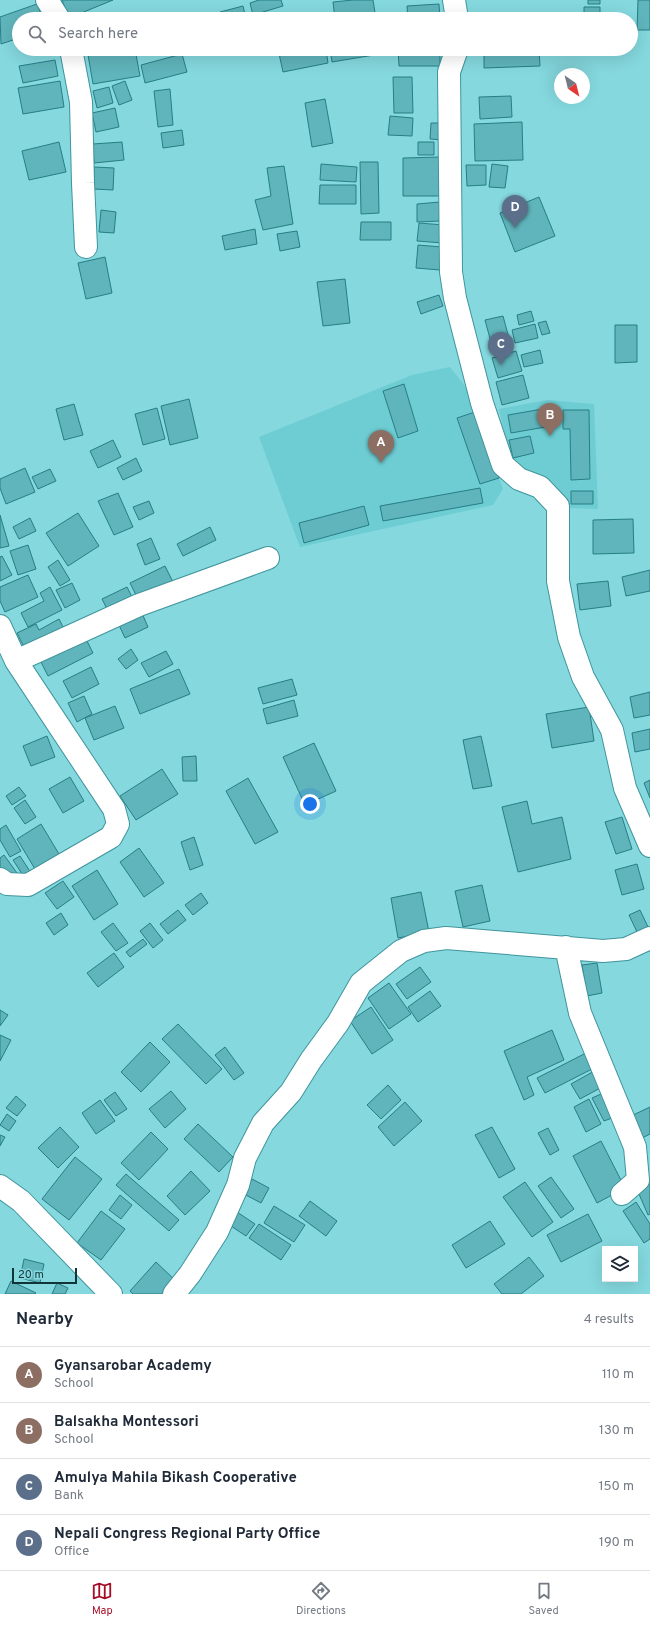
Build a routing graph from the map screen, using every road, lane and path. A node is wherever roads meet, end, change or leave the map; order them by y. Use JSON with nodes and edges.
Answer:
{"nodes":[{"id":1,"x":47,"y":0,"type":"edge"},
{"id":2,"x":454,"y":0,"type":"edge"},
{"id":3,"x":55,"y":12,"type":"edge"},
{"id":4,"x":456,"y":12,"type":"edge"},
{"id":5,"x":72,"y":56,"type":"edge"},
{"id":6,"x":455,"y":56,"type":"edge"},
{"id":7,"x":86,"y":247,"type":"dead end"},
{"id":8,"x":268,"y":558,"type":"dead end"},
{"id":9,"x":0,"y":626,"type":"edge"},
{"id":10,"x":16,"y":661,"type":"junction"},
{"id":11,"x":650,"y":846,"type":"edge"},
{"id":12,"x":0,"y":878,"type":"edge"},
{"id":13,"x":650,"y":938,"type":"edge"},
{"id":14,"x":566,"y":946,"type":"junction"},
{"id":15,"x":0,"y":1186,"type":"edge"},
{"id":16,"x":622,"y":1194,"type":"dead end"},
{"id":17,"x":111,"y":1294,"type":"edge"},
{"id":18,"x":174,"y":1294,"type":"edge"}],
"edges":[{"from":1,"to":3,"type":"street"},
{"from":2,"to":4,"type":"street"},
{"from":5,"to":7,"type":"street"},
{"from":6,"to":11,"type":"street"},
{"from":8,"to":10,"type":"street"},
{"from":9,"to":10,"type":"street"},
{"from":10,"to":12,"type":"street"},
{"from":13,"to":14,"type":"street"},
{"from":14,"to":16,"type":"street"},
{"from":14,"to":18,"type":"street"},
{"from":15,"to":17,"type":"street"}]}
